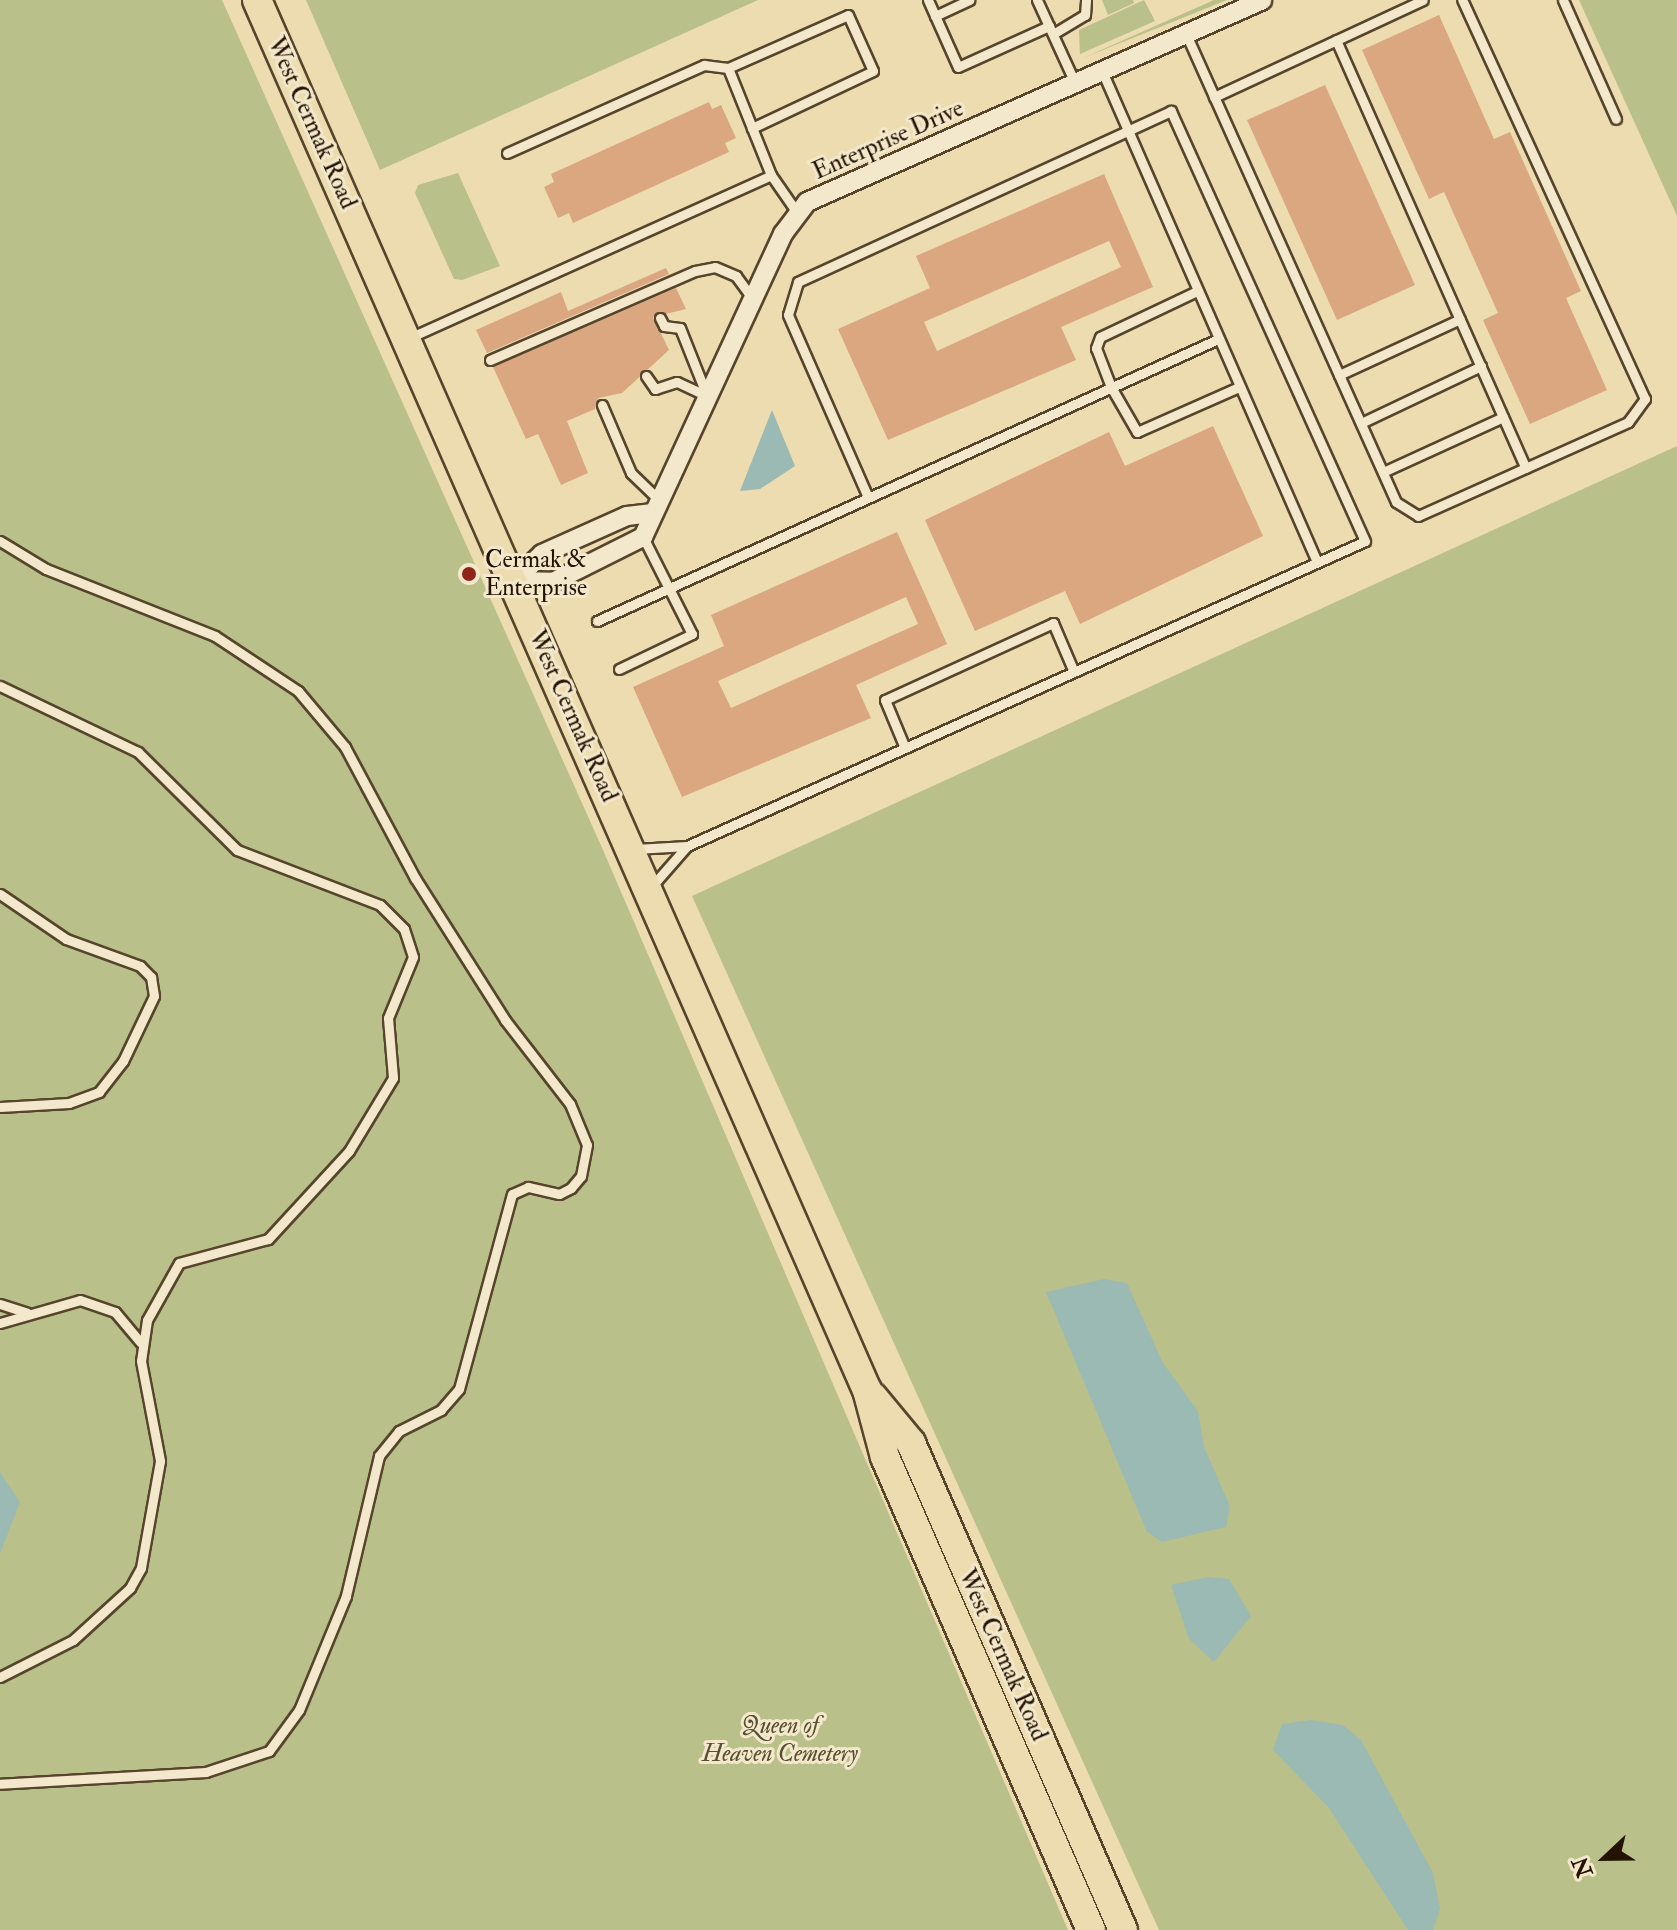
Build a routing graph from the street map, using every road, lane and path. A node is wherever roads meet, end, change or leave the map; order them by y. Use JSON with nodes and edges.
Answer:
{"nodes":[{"id":1,"x":257,"y":0,"type":"edge"},
{"id":2,"x":928,"y":0,"type":"edge"},
{"id":3,"x":969,"y":0,"type":"edge"},
{"id":4,"x":1037,"y":0,"type":"edge"},
{"id":5,"x":1086,"y":0,"type":"edge"},
{"id":6,"x":1262,"y":0,"type":"edge"},
{"id":7,"x":1423,"y":0,"type":"edge"},
{"id":8,"x":1462,"y":0,"type":"edge"},
{"id":9,"x":1563,"y":0,"type":"edge"},
{"id":10,"x":935,"y":16,"type":"junction"},
{"id":11,"x":1051,"y":30,"type":"junction"},
{"id":12,"x":1186,"y":34,"type":"junction"},
{"id":13,"x":1336,"y":40,"type":"junction"},
{"id":14,"x":728,"y":68,"type":"junction"},
{"id":15,"x":1102,"y":71,"type":"junction"},
{"id":16,"x":1075,"y":83,"type":"junction"},
{"id":17,"x":1214,"y":97,"type":"junction"},
{"id":18,"x":1616,"y":119,"type":"dead end"},
{"id":19,"x":752,"y":128,"type":"junction"},
{"id":20,"x":1126,"y":131,"type":"junction"},
{"id":21,"x":507,"y":153,"type":"dead end"},
{"id":22,"x":771,"y":175,"type":"junction"},
{"id":23,"x":798,"y":214,"type":"junction"},
{"id":24,"x":1197,"y":291,"type":"junction"},
{"id":25,"x":753,"y":299,"type":"junction"},
{"id":26,"x":660,"y":318,"type":"dead end"},
{"id":27,"x":1460,"y":319,"type":"junction"},
{"id":28,"x":407,"y":339,"type":"junction"},
{"id":29,"x":1218,"y":339,"type":"junction"},
{"id":30,"x":490,"y":360,"type":"dead end"},
{"id":31,"x":1481,"y":366,"type":"junction"},
{"id":32,"x":1339,"y":375,"type":"junction"},
{"id":33,"x":646,"y":376,"type":"dead end"},
{"id":34,"x":1111,"y":387,"type":"junction"},
{"id":35,"x":1239,"y":387,"type":"junction"},
{"id":36,"x":707,"y":396,"type":"junction"},
{"id":37,"x":602,"y":405,"type":"dead end"},
{"id":38,"x":1503,"y":417,"type":"junction"},
{"id":39,"x":1361,"y":423,"type":"junction"},
{"id":40,"x":1526,"y":468,"type":"junction"},
{"id":41,"x":1383,"y":472,"type":"junction"},
{"id":42,"x":868,"y":497,"type":"junction"},
{"id":43,"x":656,"y":506,"type":"junction"},
{"id":44,"x":643,"y":537,"type":"junction"},
{"id":45,"x":0,"y":541,"type":"edge"},
{"id":46,"x":1317,"y":562,"type":"junction"},
{"id":47,"x":514,"y":581,"type":"junction"},
{"id":48,"x":673,"y":586,"type":"junction"},
{"id":49,"x":597,"y":621,"type":"dead end"},
{"id":50,"x":619,"y":669,"type":"dead end"},
{"id":51,"x":1074,"y":672,"type":"junction"},
{"id":52,"x":0,"y":686,"type":"edge"},
{"id":53,"x":905,"y":748,"type":"junction"},
{"id":54,"x":687,"y":846,"type":"junction"},
{"id":55,"x":632,"y":849,"type":"junction"},
{"id":56,"x":649,"y":890,"type":"junction"},
{"id":57,"x":0,"y":894,"type":"edge"},
{"id":58,"x":0,"y":1107,"type":"edge"},
{"id":59,"x":0,"y":1304,"type":"edge"},
{"id":60,"x":27,"y":1313,"type":"junction"},
{"id":61,"x":0,"y":1323,"type":"edge"},
{"id":62,"x":141,"y":1343,"type":"junction"},
{"id":63,"x":867,"y":1390,"type":"junction"},
{"id":64,"x":0,"y":1677,"type":"edge"},
{"id":65,"x":0,"y":1784,"type":"edge"},
{"id":66,"x":1091,"y":1930,"type":"edge"},
{"id":67,"x":1123,"y":1930,"type":"edge"}],
"edges":[{"from":1,"to":28,"type":"main road","name":"West Cermak Road"},
{"from":2,"to":10,"type":"lane"},
{"from":3,"to":10,"type":"lane"},
{"from":4,"to":11,"type":"lane"},
{"from":5,"to":11,"type":"lane"},
{"from":6,"to":12,"type":"street","name":"Enterprise Drive"},
{"from":7,"to":13,"type":"lane"},
{"from":8,"to":40,"type":"lane"},
{"from":9,"to":18,"type":"lane"},
{"from":10,"to":11,"type":"lane"},
{"from":11,"to":16,"type":"lane"},
{"from":12,"to":15,"type":"street","name":"Enterprise Drive"},
{"from":12,"to":17,"type":"lane"},
{"from":13,"to":17,"type":"lane"},
{"from":13,"to":27,"type":"lane"},
{"from":14,"to":19,"type":"lane"},
{"from":14,"to":19,"type":"lane"},
{"from":14,"to":21,"type":"lane"},
{"from":15,"to":16,"type":"street","name":"Enterprise Drive"},
{"from":15,"to":20,"type":"lane"},
{"from":16,"to":23,"type":"street","name":"Enterprise Drive"},
{"from":17,"to":32,"type":"lane"},
{"from":19,"to":22,"type":"lane"},
{"from":20,"to":24,"type":"lane"},
{"from":20,"to":42,"type":"lane"},
{"from":20,"to":46,"type":"lane"},
{"from":22,"to":23,"type":"lane"},
{"from":22,"to":28,"type":"lane"},
{"from":23,"to":25,"type":"street","name":"Enterprise Drive"},
{"from":24,"to":29,"type":"lane"},
{"from":24,"to":34,"type":"lane"},
{"from":25,"to":30,"type":"lane"},
{"from":25,"to":36,"type":"street","name":"Enterprise Drive"},
{"from":26,"to":36,"type":"lane"},
{"from":27,"to":31,"type":"lane"},
{"from":27,"to":32,"type":"lane"},
{"from":28,"to":47,"type":"main road","name":"West Cermak Road"},
{"from":29,"to":34,"type":"lane"},
{"from":29,"to":35,"type":"lane"},
{"from":31,"to":38,"type":"lane"},
{"from":31,"to":39,"type":"lane"},
{"from":32,"to":39,"type":"lane"},
{"from":33,"to":36,"type":"lane"},
{"from":34,"to":35,"type":"lane"},
{"from":34,"to":42,"type":"lane"},
{"from":35,"to":46,"type":"lane"},
{"from":36,"to":43,"type":"street","name":"Enterprise Drive"},
{"from":37,"to":43,"type":"lane"},
{"from":38,"to":40,"type":"lane"},
{"from":38,"to":41,"type":"lane"},
{"from":39,"to":41,"type":"lane"},
{"from":40,"to":41,"type":"lane"},
{"from":42,"to":48,"type":"lane"},
{"from":43,"to":44,"type":"street","name":"Enterprise Drive"},
{"from":43,"to":47,"type":"street"},
{"from":44,"to":47,"type":"street"},
{"from":44,"to":48,"type":"lane"},
{"from":45,"to":65,"type":"lane"},
{"from":46,"to":51,"type":"lane"},
{"from":47,"to":55,"type":"main road","name":"West Cermak Road"},
{"from":48,"to":49,"type":"lane"},
{"from":48,"to":50,"type":"lane"},
{"from":51,"to":53,"type":"lane"},
{"from":51,"to":53,"type":"lane"},
{"from":52,"to":62,"type":"lane"},
{"from":53,"to":54,"type":"lane"},
{"from":54,"to":55,"type":"lane"},
{"from":54,"to":56,"type":"lane"},
{"from":55,"to":56,"type":"main road","name":"West Cermak Road"},
{"from":56,"to":63,"type":"main road","name":"West Cermak Road"},
{"from":57,"to":58,"type":"lane"},
{"from":59,"to":60,"type":"lane"},
{"from":60,"to":61,"type":"lane"},
{"from":60,"to":62,"type":"lane"},
{"from":62,"to":64,"type":"lane"},
{"from":63,"to":66,"type":"main road","name":"West Cermak Road"},
{"from":63,"to":67,"type":"main road","name":"West Cermak Road"}]}
